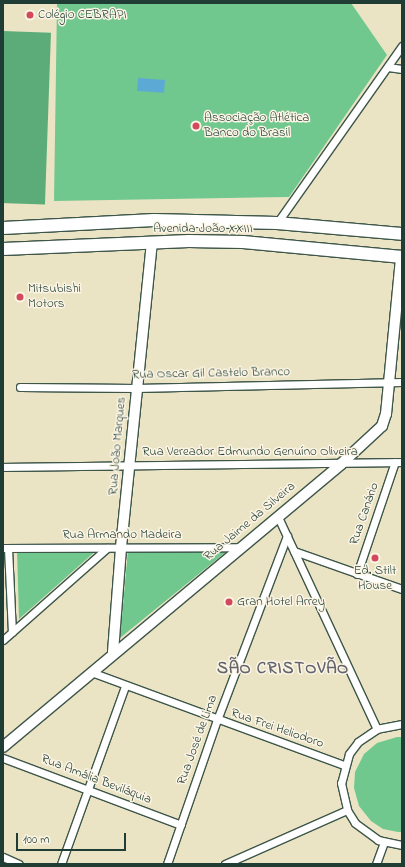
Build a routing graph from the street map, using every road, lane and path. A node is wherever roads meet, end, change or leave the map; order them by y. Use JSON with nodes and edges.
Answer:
{"nodes":[{"id":1,"x":402,"y":46,"type":"edge"},
{"id":2,"x":388,"y":67,"type":"junction"},
{"id":3,"x":402,"y":69,"type":"edge"},
{"id":4,"x":277,"y":223,"type":"junction"},
{"id":5,"x":24,"y":227,"type":"junction"},
{"id":6,"x":3,"y":228,"type":"edge"},
{"id":7,"x":402,"y":234,"type":"edge"},
{"id":8,"x":152,"y":243,"type":"junction"},
{"id":9,"x":21,"y":248,"type":"junction"},
{"id":10,"x":3,"y":250,"type":"edge"},
{"id":11,"x":402,"y":257,"type":"edge"},
{"id":12,"x":389,"y":382,"type":"junction"},
{"id":13,"x":402,"y":382,"type":"edge"},
{"id":14,"x":20,"y":387,"type":"dead end"},
{"id":15,"x":136,"y":388,"type":"junction"},
{"id":16,"x":399,"y":462,"type":"edge"},
{"id":17,"x":129,"y":464,"type":"junction"},
{"id":18,"x":341,"y":464,"type":"junction"},
{"id":19,"x":3,"y":467,"type":"edge"},
{"id":20,"x":278,"y":517,"type":"junction"},
{"id":21,"x":287,"y":536,"type":"junction"},
{"id":22,"x":121,"y":547,"type":"junction"},
{"id":23,"x":241,"y":547,"type":"junction"},
{"id":24,"x":6,"y":548,"type":"edge"},
{"id":25,"x":108,"y":548,"type":"junction"},
{"id":26,"x":294,"y":551,"type":"junction"},
{"id":27,"x":356,"y":574,"type":"junction"},
{"id":28,"x":402,"y":589,"type":"edge"},
{"id":29,"x":12,"y":632,"type":"junction"},
{"id":30,"x":3,"y":640,"type":"edge"},
{"id":31,"x":113,"y":652,"type":"junction"},
{"id":32,"x":91,"y":672,"type":"junction"},
{"id":33,"x":125,"y":686,"type":"junction"},
{"id":34,"x":217,"y":720,"type":"junction"},
{"id":35,"x":402,"y":724,"type":"edge"},
{"id":36,"x":378,"y":729,"type":"junction"},
{"id":37,"x":3,"y":747,"type":"edge"},
{"id":38,"x":3,"y":758,"type":"edge"},
{"id":39,"x":344,"y":765,"type":"junction"},
{"id":40,"x":87,"y":791,"type":"junction"},
{"id":41,"x":347,"y":810,"type":"junction"},
{"id":42,"x":181,"y":825,"type":"junction"},
{"id":43,"x":384,"y":842,"type":"junction"},
{"id":44,"x":402,"y":845,"type":"edge"},
{"id":45,"x":3,"y":857,"type":"edge"},
{"id":46,"x":19,"y":864,"type":"edge"},
{"id":47,"x":60,"y":864,"type":"edge"},
{"id":48,"x":167,"y":864,"type":"edge"},
{"id":49,"x":225,"y":864,"type":"edge"},
{"id":50,"x":376,"y":864,"type":"edge"}],
"edges":[{"from":1,"to":2,"type":"street"},
{"from":2,"to":3,"type":"street"},
{"from":2,"to":4,"type":"street"},
{"from":4,"to":5,"type":"main road","name":"Avenida João XXIII"},
{"from":4,"to":7,"type":"main road","name":"Avenida João XXIII"},
{"from":5,"to":6,"type":"main road","name":"Avenida João XXIII"},
{"from":5,"to":9,"type":"main road"},
{"from":8,"to":9,"type":"main road","name":"Avenida João XXIII"},
{"from":8,"to":11,"type":"main road","name":"Avenida João XXIII"},
{"from":8,"to":15,"type":"street","name":"Rua João Marques"},
{"from":9,"to":10,"type":"main road","name":"Avenida João XXIII"},
{"from":11,"to":12,"type":"street","name":"Rua Jaime da Silveira"},
{"from":12,"to":13,"type":"street","name":"Rua Oscar Gil Castelo Branco"},
{"from":12,"to":15,"type":"street","name":"Rua Oscar Gil Castelo Branco"},
{"from":12,"to":18,"type":"street","name":"Rua Jaime da Silveira"},
{"from":14,"to":15,"type":"street","name":"Rua Oscar Gil Castelo Branco"},
{"from":15,"to":17,"type":"street","name":"Rua João Marques"},
{"from":16,"to":18,"type":"street","name":"Rua Vereador Edmundo Genuíno Oliveira"},
{"from":16,"to":27,"type":"street","name":"Rua Canário"},
{"from":17,"to":18,"type":"street","name":"Rua Vereador Edmundo Genuíno Oliveira"},
{"from":17,"to":19,"type":"street","name":"Rua Vereador Edmundo Genuíno Oliveira"},
{"from":17,"to":22,"type":"street","name":"Rua João Marques"},
{"from":18,"to":20,"type":"street","name":"Rua Jaime da Silveira"},
{"from":20,"to":21,"type":"street"},
{"from":20,"to":23,"type":"street","name":"Rua Jaime da Silveira"},
{"from":21,"to":26,"type":"street"},
{"from":21,"to":34,"type":"street","name":"Rua José de Lima"},
{"from":22,"to":23,"type":"street","name":"Rua Armando Madeira"},
{"from":22,"to":25,"type":"street","name":"Rua Armando Madeira"},
{"from":22,"to":31,"type":"street","name":"Rua João Marques"},
{"from":23,"to":31,"type":"street","name":"Rua Jaime da Silveira"},
{"from":24,"to":25,"type":"street","name":"Rua Armando Madeira"},
{"from":24,"to":29,"type":"street"},
{"from":25,"to":29,"type":"street"},
{"from":26,"to":27,"type":"street"},
{"from":26,"to":36,"type":"street"},
{"from":27,"to":28,"type":"street"},
{"from":29,"to":30,"type":"street"},
{"from":31,"to":32,"type":"street","name":"Rua Jaime da Silveira"},
{"from":32,"to":33,"type":"street","name":"Rua Frei Heliodoro"},
{"from":32,"to":37,"type":"street","name":"Rua Jaime da Silveira"},
{"from":33,"to":34,"type":"street","name":"Rua Frei Heliodoro"},
{"from":33,"to":40,"type":"street"},
{"from":34,"to":39,"type":"street","name":"Rua Frei Heliodoro"},
{"from":34,"to":42,"type":"street","name":"Rua José de Lima"},
{"from":35,"to":36,"type":"street"},
{"from":36,"to":39,"type":"street"},
{"from":38,"to":40,"type":"street","name":"Rua Amália Beviláquia"},
{"from":39,"to":41,"type":"street"},
{"from":40,"to":42,"type":"street","name":"Rua Amália Beviláquia"},
{"from":40,"to":47,"type":"street"},
{"from":41,"to":43,"type":"street"},
{"from":41,"to":49,"type":"street"},
{"from":42,"to":48,"type":"street","name":"Rua José de Lima"},
{"from":43,"to":44,"type":"street"},
{"from":43,"to":50,"type":"street"},
{"from":45,"to":46,"type":"street"}]}
